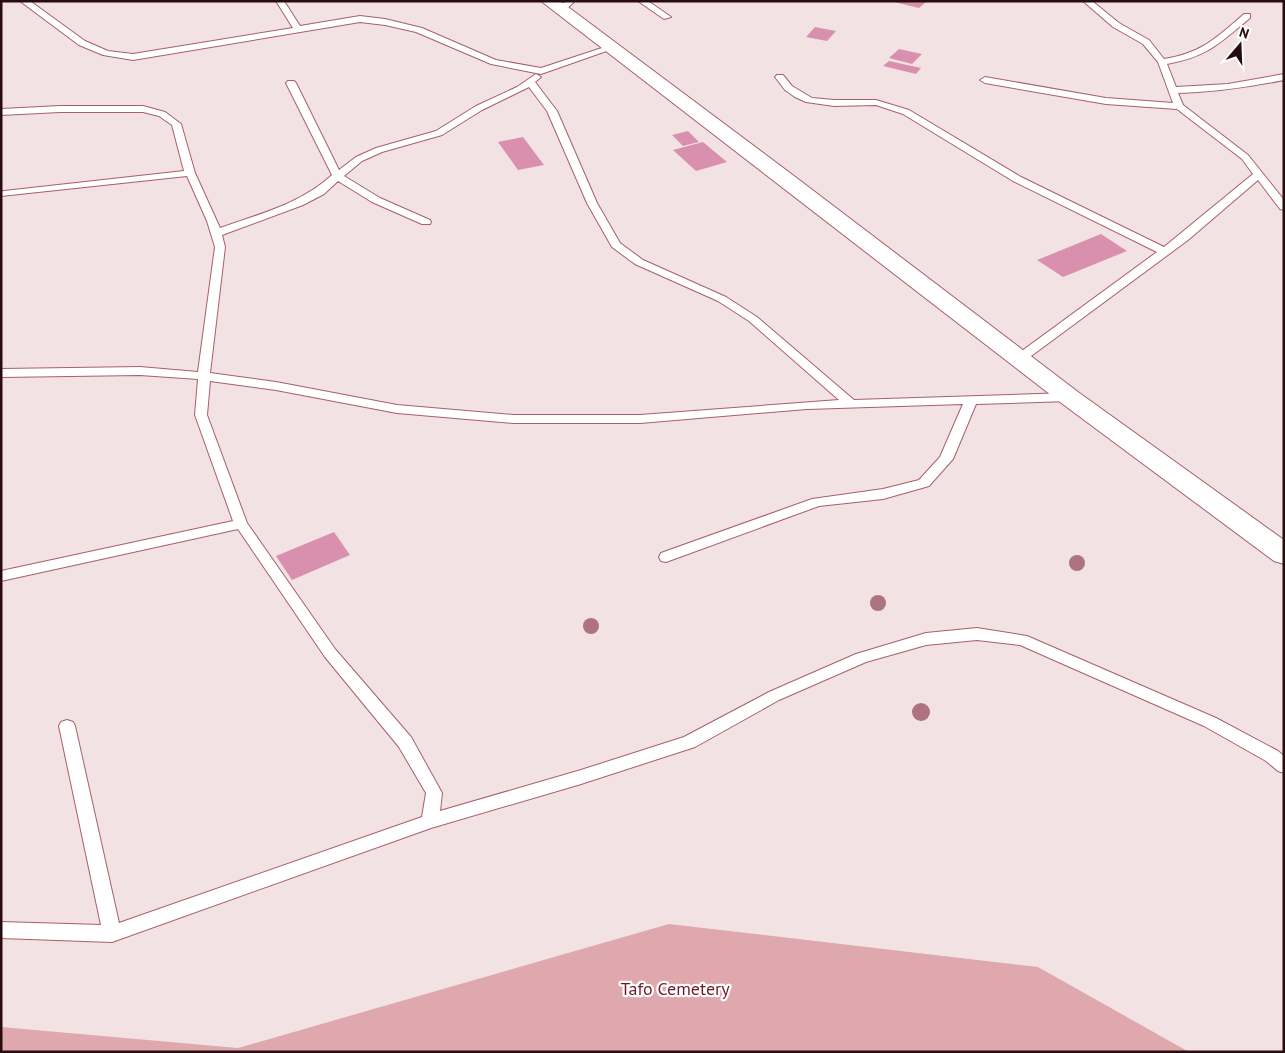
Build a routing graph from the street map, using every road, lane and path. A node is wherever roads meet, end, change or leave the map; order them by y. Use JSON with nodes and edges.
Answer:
{"nodes":[{"id":1,"x":24,"y":1,"type":"edge"},
{"id":2,"x":280,"y":1,"type":"edge"},
{"id":3,"x":642,"y":1,"type":"edge"},
{"id":4,"x":1087,"y":1,"type":"edge"},
{"id":5,"x":560,"y":4,"type":"edge"},
{"id":6,"x":1247,"y":16,"type":"dead end"},
{"id":7,"x":667,"y":17,"type":"dead end"},
{"id":8,"x":297,"y":28,"type":"junction"},
{"id":9,"x":611,"y":48,"type":"junction"},
{"id":10,"x":1162,"y":62,"type":"junction"},
{"id":11,"x":541,"y":71,"type":"junction"},
{"id":12,"x":780,"y":77,"type":"dead end"},
{"id":13,"x":1284,"y":77,"type":"edge"},
{"id":14,"x":985,"y":80,"type":"dead end"},
{"id":15,"x":530,"y":82,"type":"junction"},
{"id":16,"x":291,"y":83,"type":"dead end"},
{"id":17,"x":1172,"y":90,"type":"junction"},
{"id":18,"x":1179,"y":106,"type":"junction"},
{"id":19,"x":1,"y":112,"type":"edge"},
{"id":20,"x":190,"y":173,"type":"junction"},
{"id":21,"x":1259,"y":174,"type":"junction"},
{"id":22,"x":337,"y":176,"type":"junction"},
{"id":23,"x":4,"y":194,"type":"dead end"},
{"id":24,"x":1284,"y":207,"type":"edge"},
{"id":25,"x":426,"y":222,"type":"dead end"},
{"id":26,"x":217,"y":234,"type":"junction"},
{"id":27,"x":1165,"y":252,"type":"junction"},
{"id":28,"x":1019,"y":359,"type":"junction"},
{"id":29,"x":1,"y":373,"type":"edge"},
{"id":30,"x":204,"y":376,"type":"junction"},
{"id":31,"x":1069,"y":397,"type":"junction"},
{"id":32,"x":971,"y":400,"type":"junction"},
{"id":33,"x":851,"y":404,"type":"junction"},
{"id":34,"x":241,"y":524,"type":"junction"},
{"id":35,"x":1284,"y":554,"type":"edge"},
{"id":36,"x":666,"y":557,"type":"dead end"},
{"id":37,"x":1,"y":576,"type":"edge"},
{"id":38,"x":67,"y":726,"type":"dead end"},
{"id":39,"x":1284,"y":766,"type":"edge"},
{"id":40,"x":430,"y":821,"type":"junction"},
{"id":41,"x":1,"y":930,"type":"edge"},
{"id":42,"x":112,"y":934,"type":"junction"}],
"edges":[{"from":1,"to":8,"type":"lane"},
{"from":2,"to":8,"type":"lane"},
{"from":3,"to":7,"type":"lane"},
{"from":4,"to":10,"type":"lane"},
{"from":5,"to":9,"type":"street"},
{"from":6,"to":10,"type":"lane"},
{"from":8,"to":11,"type":"lane"},
{"from":9,"to":11,"type":"lane"},
{"from":9,"to":28,"type":"street"},
{"from":10,"to":17,"type":"lane"},
{"from":11,"to":15,"type":"lane"},
{"from":12,"to":27,"type":"lane"},
{"from":13,"to":17,"type":"lane"},
{"from":14,"to":18,"type":"lane"},
{"from":15,"to":22,"type":"lane"},
{"from":15,"to":33,"type":"lane"},
{"from":16,"to":22,"type":"lane"},
{"from":17,"to":18,"type":"lane"},
{"from":18,"to":21,"type":"lane"},
{"from":19,"to":20,"type":"lane"},
{"from":20,"to":23,"type":"lane"},
{"from":20,"to":26,"type":"lane"},
{"from":21,"to":24,"type":"lane"},
{"from":21,"to":27,"type":"lane"},
{"from":22,"to":25,"type":"lane"},
{"from":22,"to":26,"type":"lane"},
{"from":26,"to":30,"type":"lane"},
{"from":27,"to":28,"type":"lane"},
{"from":28,"to":31,"type":"street"},
{"from":29,"to":30,"type":"lane"},
{"from":30,"to":33,"type":"lane"},
{"from":30,"to":34,"type":"lane"},
{"from":31,"to":32,"type":"lane"},
{"from":31,"to":35,"type":"street"},
{"from":32,"to":33,"type":"lane"},
{"from":32,"to":36,"type":"lane"},
{"from":34,"to":37,"type":"lane"},
{"from":34,"to":40,"type":"lane"},
{"from":38,"to":42,"type":"lane"},
{"from":39,"to":40,"type":"lane"},
{"from":40,"to":42,"type":"lane"},
{"from":41,"to":42,"type":"lane"}]}
